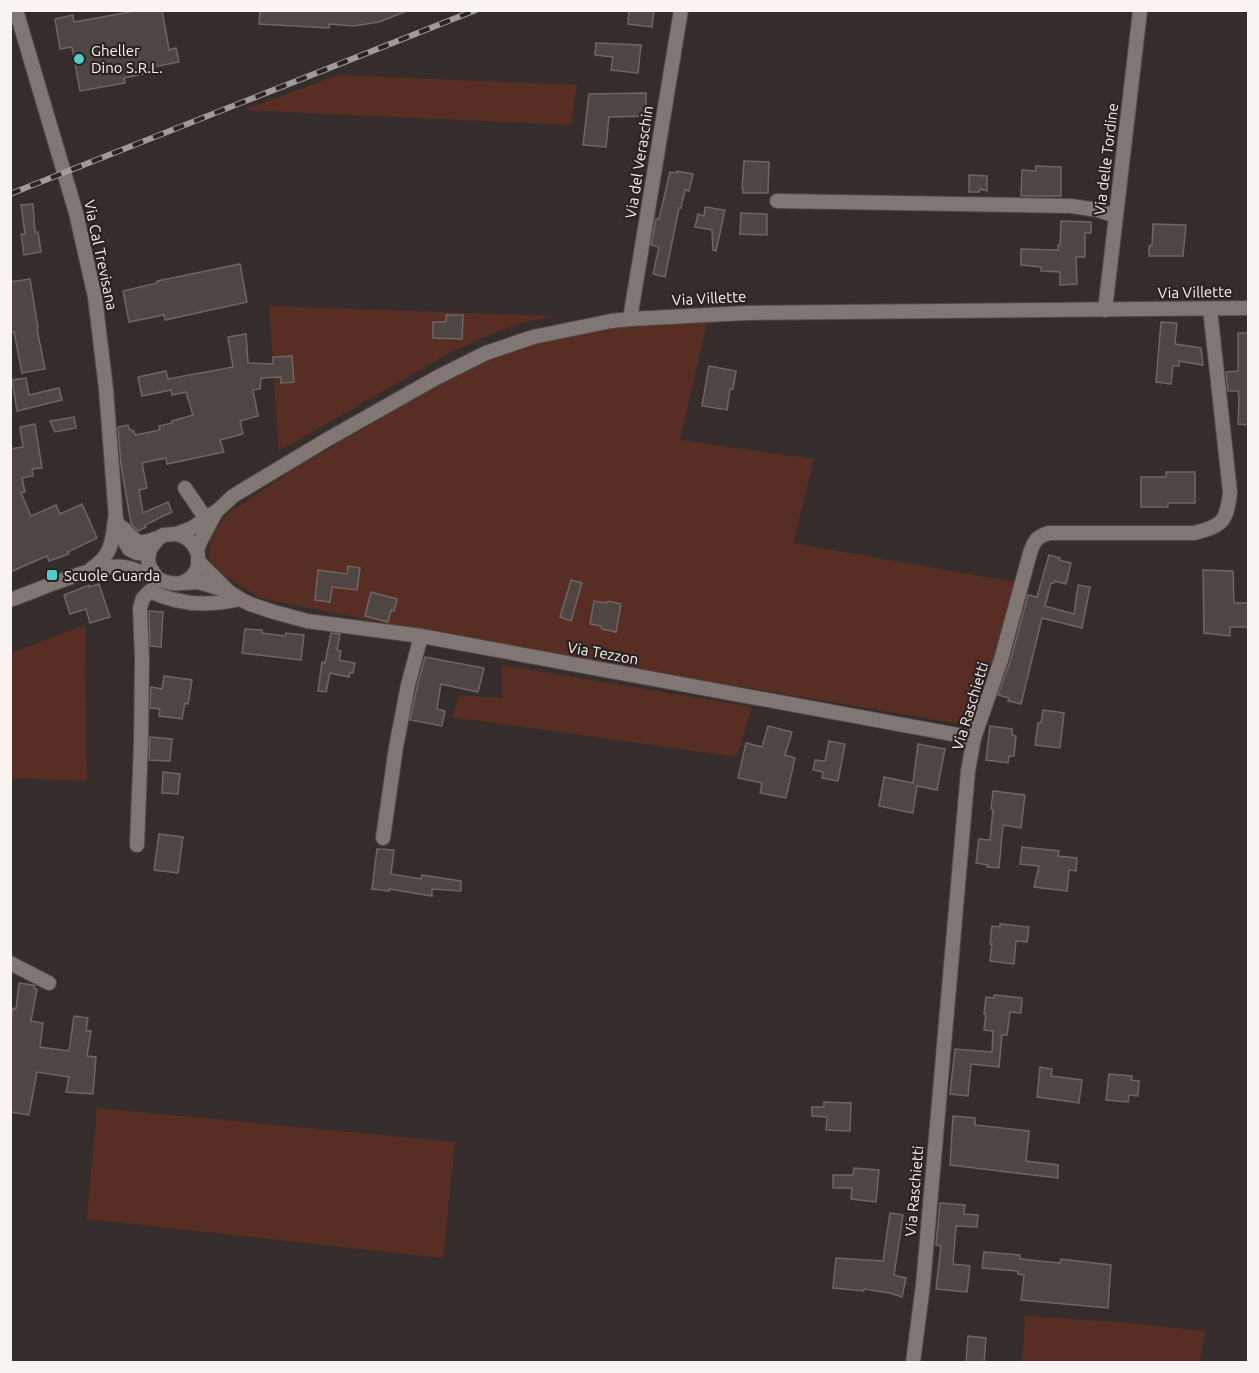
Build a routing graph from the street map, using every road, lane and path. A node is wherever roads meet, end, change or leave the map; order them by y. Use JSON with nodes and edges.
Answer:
{"nodes":[{"id":1,"x":16,"y":10,"type":"edge"},
{"id":2,"x":681,"y":10,"type":"edge"},
{"id":3,"x":1140,"y":11,"type":"edge"},
{"id":4,"x":777,"y":201,"type":"dead end"},
{"id":5,"x":1116,"y":216,"type":"junction"},
{"id":6,"x":1248,"y":308,"type":"edge"},
{"id":7,"x":1210,"y":309,"type":"junction"},
{"id":8,"x":1105,"y":310,"type":"junction"},
{"id":9,"x":630,"y":318,"type":"junction"},
{"id":10,"x":185,"y":488,"type":"dead end"},
{"id":11,"x":218,"y":510,"type":"junction"},
{"id":12,"x":116,"y":516,"type":"junction"},
{"id":13,"x":206,"y":519,"type":"junction"},
{"id":14,"x":170,"y":535,"type":"junction"},
{"id":15,"x":148,"y":556,"type":"junction"},
{"id":16,"x":198,"y":556,"type":"junction"},
{"id":17,"x":89,"y":571,"type":"junction"},
{"id":18,"x":157,"y":578,"type":"junction"},
{"id":19,"x":180,"y":583,"type":"junction"},
{"id":20,"x":234,"y":595,"type":"junction"},
{"id":21,"x":10,"y":600,"type":"edge"},
{"id":22,"x":422,"y":636,"type":"junction"},
{"id":23,"x":974,"y":738,"type":"junction"},
{"id":24,"x":383,"y":838,"type":"dead end"},
{"id":25,"x":137,"y":845,"type":"dead end"},
{"id":26,"x":10,"y":963,"type":"edge"},
{"id":27,"x":49,"y":983,"type":"dead end"},
{"id":28,"x":913,"y":1362,"type":"edge"}],
"edges":[{"from":1,"to":12,"type":"street","name":"Via Cal Trevisana"},
{"from":2,"to":9,"type":"street","name":"Via del Veraschin"},
{"from":3,"to":5,"type":"street","name":"Via delle Tordine"},
{"from":4,"to":5,"type":"street"},
{"from":5,"to":8,"type":"street","name":"Via delle Tordine"},
{"from":6,"to":7,"type":"street","name":"Via Villette"},
{"from":7,"to":8,"type":"street","name":"Via Villette"},
{"from":7,"to":23,"type":"street","name":"Via Raschietti"},
{"from":8,"to":9,"type":"street","name":"Via Villette"},
{"from":9,"to":11,"type":"street","name":"Via Villette"},
{"from":10,"to":13,"type":"street"},
{"from":11,"to":13,"type":"street","name":"Via Villette"},
{"from":11,"to":16,"type":"street","name":"Via Villette"},
{"from":12,"to":14,"type":"street"},
{"from":12,"to":15,"type":"street","name":"Via Cal Trevisana"},
{"from":12,"to":17,"type":"street","name":"Via Cal Trevisana"},
{"from":13,"to":14,"type":"street","name":"Via Villette"},
{"from":14,"to":15,"type":"street","name":"Via Villette"},
{"from":14,"to":16,"type":"street"},
{"from":15,"to":17,"type":"street"},
{"from":15,"to":18,"type":"street"},
{"from":16,"to":19,"type":"street","name":"Via Villette"},
{"from":16,"to":20,"type":"street","name":"Via Tezzon"},
{"from":17,"to":18,"type":"street"},
{"from":17,"to":21,"type":"street"},
{"from":18,"to":19,"type":"street"},
{"from":19,"to":20,"type":"street","name":"Via Tezzon"},
{"from":20,"to":22,"type":"street","name":"Via Tezzon"},
{"from":20,"to":25,"type":"street"},
{"from":22,"to":23,"type":"street","name":"Via Tezzon"},
{"from":22,"to":24,"type":"street"},
{"from":23,"to":28,"type":"street","name":"Via Raschietti"},
{"from":26,"to":27,"type":"street"}]}
